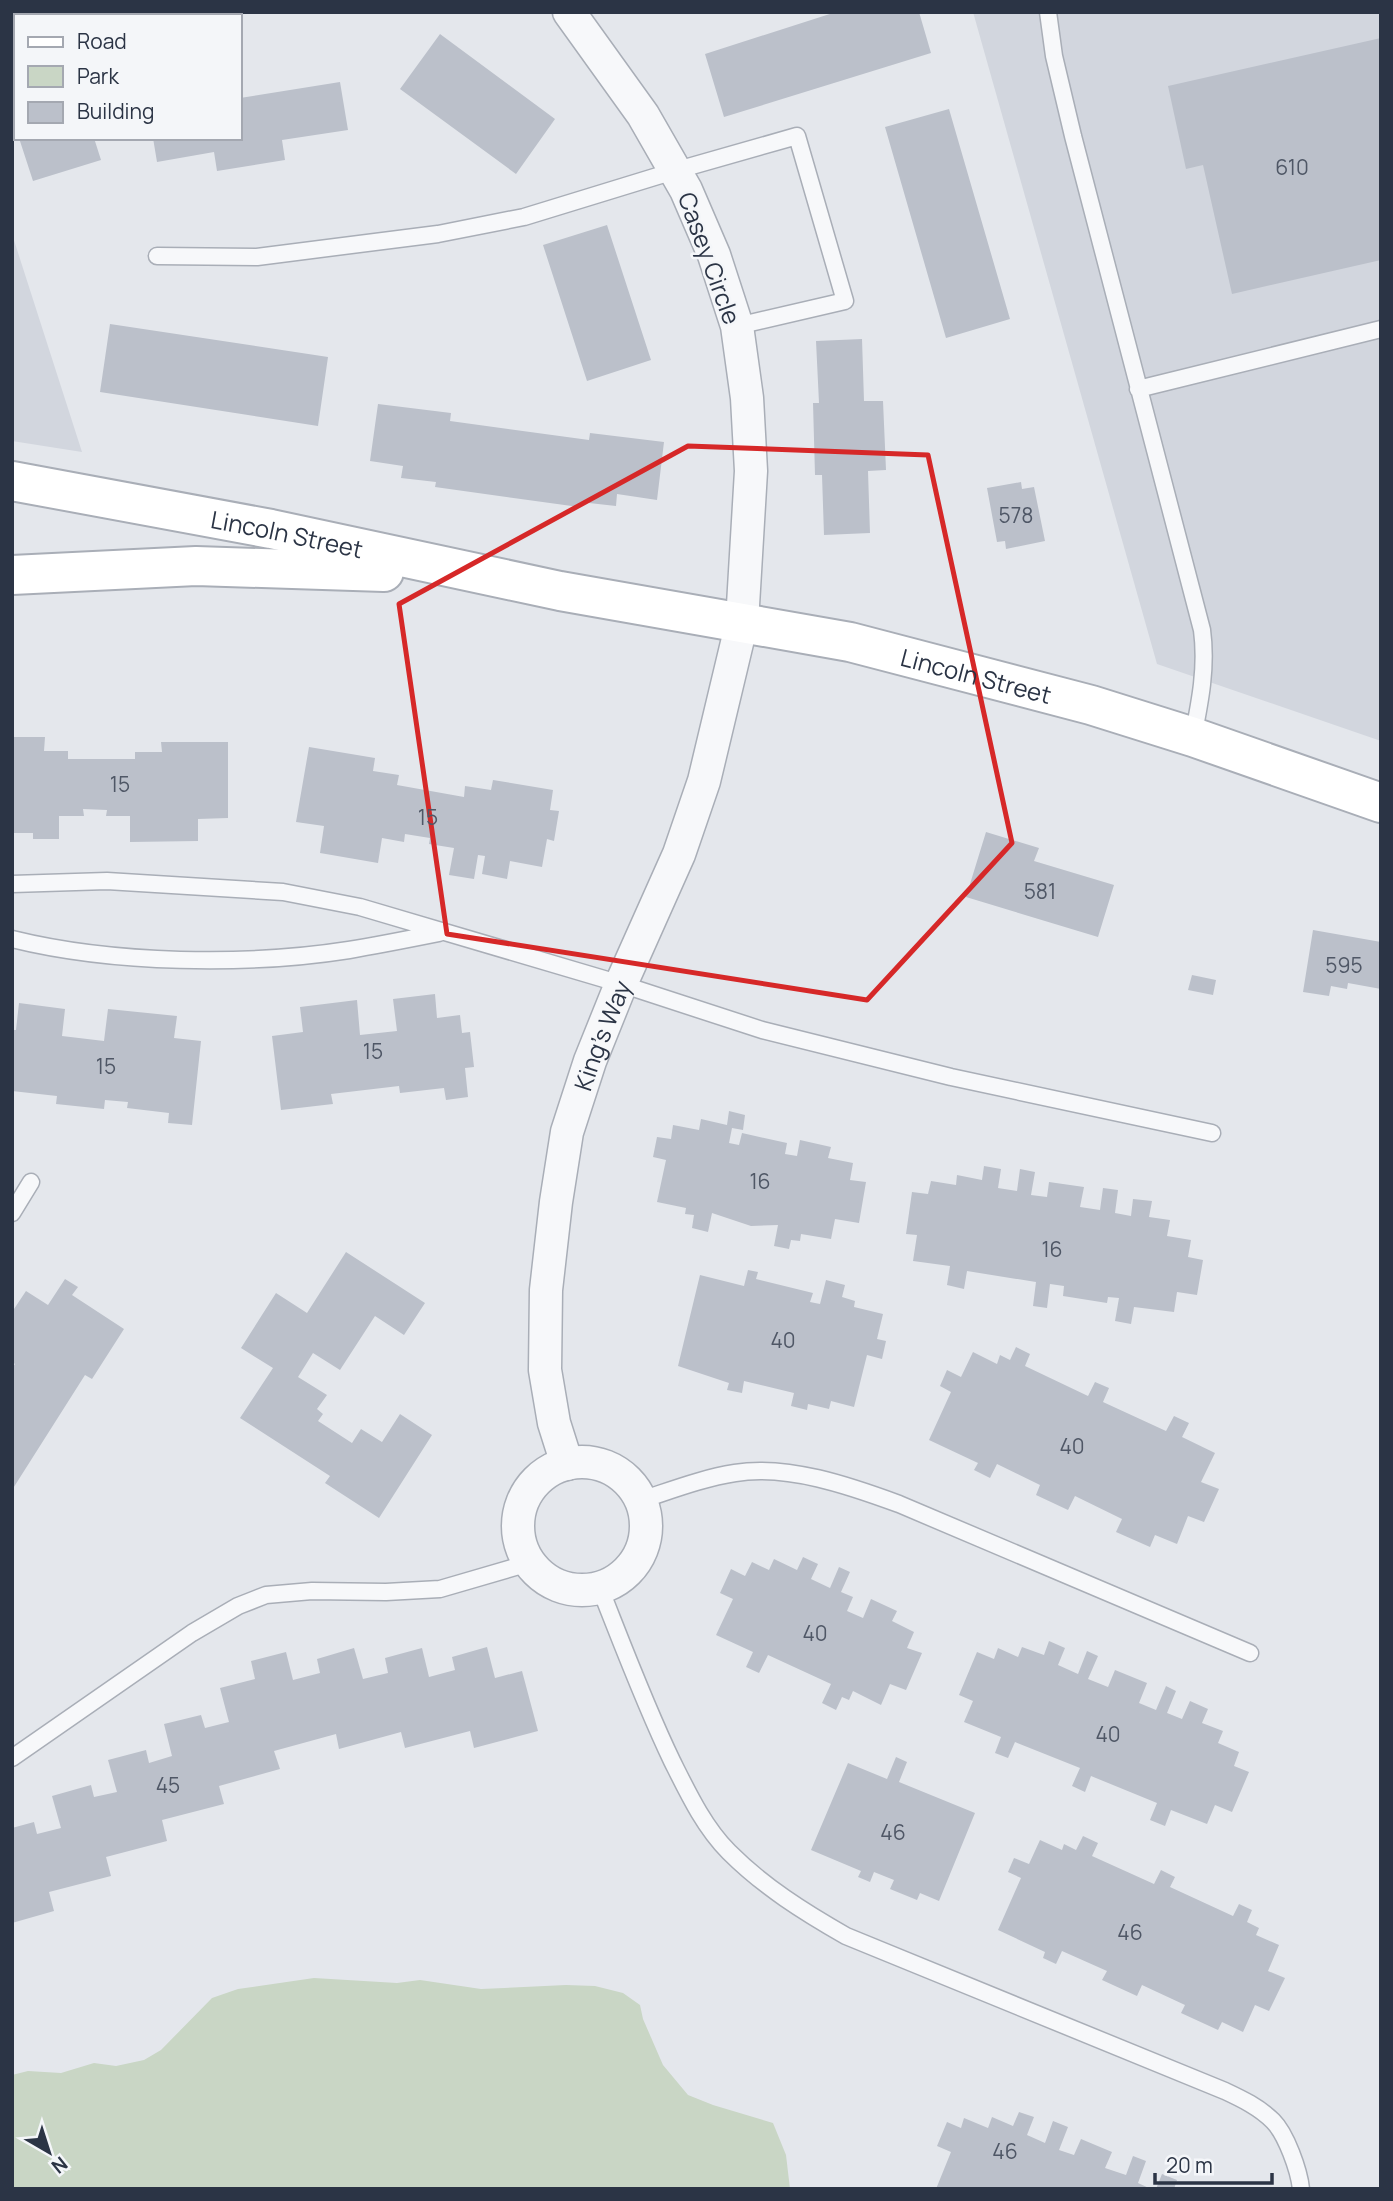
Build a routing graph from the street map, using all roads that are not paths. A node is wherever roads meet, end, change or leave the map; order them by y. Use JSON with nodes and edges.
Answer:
{"nodes":[{"id":1,"x":569,"y":12,"type":"edge"},
{"id":2,"x":1048,"y":12,"type":"edge"},
{"id":3,"x":674,"y":171,"type":"junction"},
{"id":4,"x":157,"y":256,"type":"dead end"},
{"id":5,"x":737,"y":326,"type":"junction"},
{"id":6,"x":1381,"y":329,"type":"edge"},
{"id":7,"x":1138,"y":389,"type":"junction"},
{"id":8,"x":12,"y":481,"type":"edge"},
{"id":9,"x":12,"y":575,"type":"edge"},
{"id":10,"x":560,"y":591,"type":"junction"},
{"id":11,"x":742,"y":622,"type":"junction"},
{"id":12,"x":1193,"y":737,"type":"junction"},
{"id":13,"x":1381,"y":803,"type":"edge"},
{"id":14,"x":12,"y":884,"type":"edge"},
{"id":15,"x":442,"y":933,"type":"junction"},
{"id":16,"x":12,"y":939,"type":"edge"},
{"id":17,"x":621,"y":984,"type":"junction"},
{"id":18,"x":1212,"y":1133,"type":"dead end"},
{"id":19,"x":31,"y":1182,"type":"dead end"},
{"id":20,"x":12,"y":1213,"type":"edge"},
{"id":21,"x":567,"y":1464,"type":"junction"},
{"id":22,"x":641,"y":1500,"type":"junction"},
{"id":23,"x":529,"y":1563,"type":"junction"},
{"id":24,"x":600,"y":1588,"type":"junction"},
{"id":25,"x":1250,"y":1653,"type":"dead end"},
{"id":26,"x":12,"y":1758,"type":"edge"},
{"id":27,"x":1301,"y":2189,"type":"edge"}],
"edges":[{"from":1,"to":3,"type":"street","name":"Casey Circle"},
{"from":2,"to":7,"type":"lane"},
{"from":3,"to":4,"type":"lane"},
{"from":3,"to":5,"type":"street","name":"Casey Circle"},
{"from":3,"to":5,"type":"lane"},
{"from":5,"to":11,"type":"street","name":"Casey Circle"},
{"from":6,"to":7,"type":"lane"},
{"from":7,"to":12,"type":"lane"},
{"from":8,"to":10,"type":"street","name":"Lincoln Street"},
{"from":9,"to":10,"type":"street","name":"Lincoln Street"},
{"from":10,"to":11,"type":"street","name":"Lincoln Street"},
{"from":11,"to":12,"type":"street","name":"Lincoln Street"},
{"from":11,"to":17,"type":"street","name":"King's Way"},
{"from":12,"to":13,"type":"street","name":"Lincoln Street"},
{"from":14,"to":15,"type":"lane"},
{"from":15,"to":16,"type":"lane"},
{"from":15,"to":17,"type":"lane"},
{"from":17,"to":18,"type":"lane"},
{"from":17,"to":21,"type":"street","name":"King's Way"},
{"from":19,"to":20,"type":"lane"},
{"from":21,"to":22,"type":"street"},
{"from":21,"to":23,"type":"street"},
{"from":22,"to":24,"type":"street"},
{"from":22,"to":25,"type":"lane"},
{"from":23,"to":24,"type":"street"},
{"from":23,"to":26,"type":"lane"},
{"from":24,"to":27,"type":"lane"}]}
